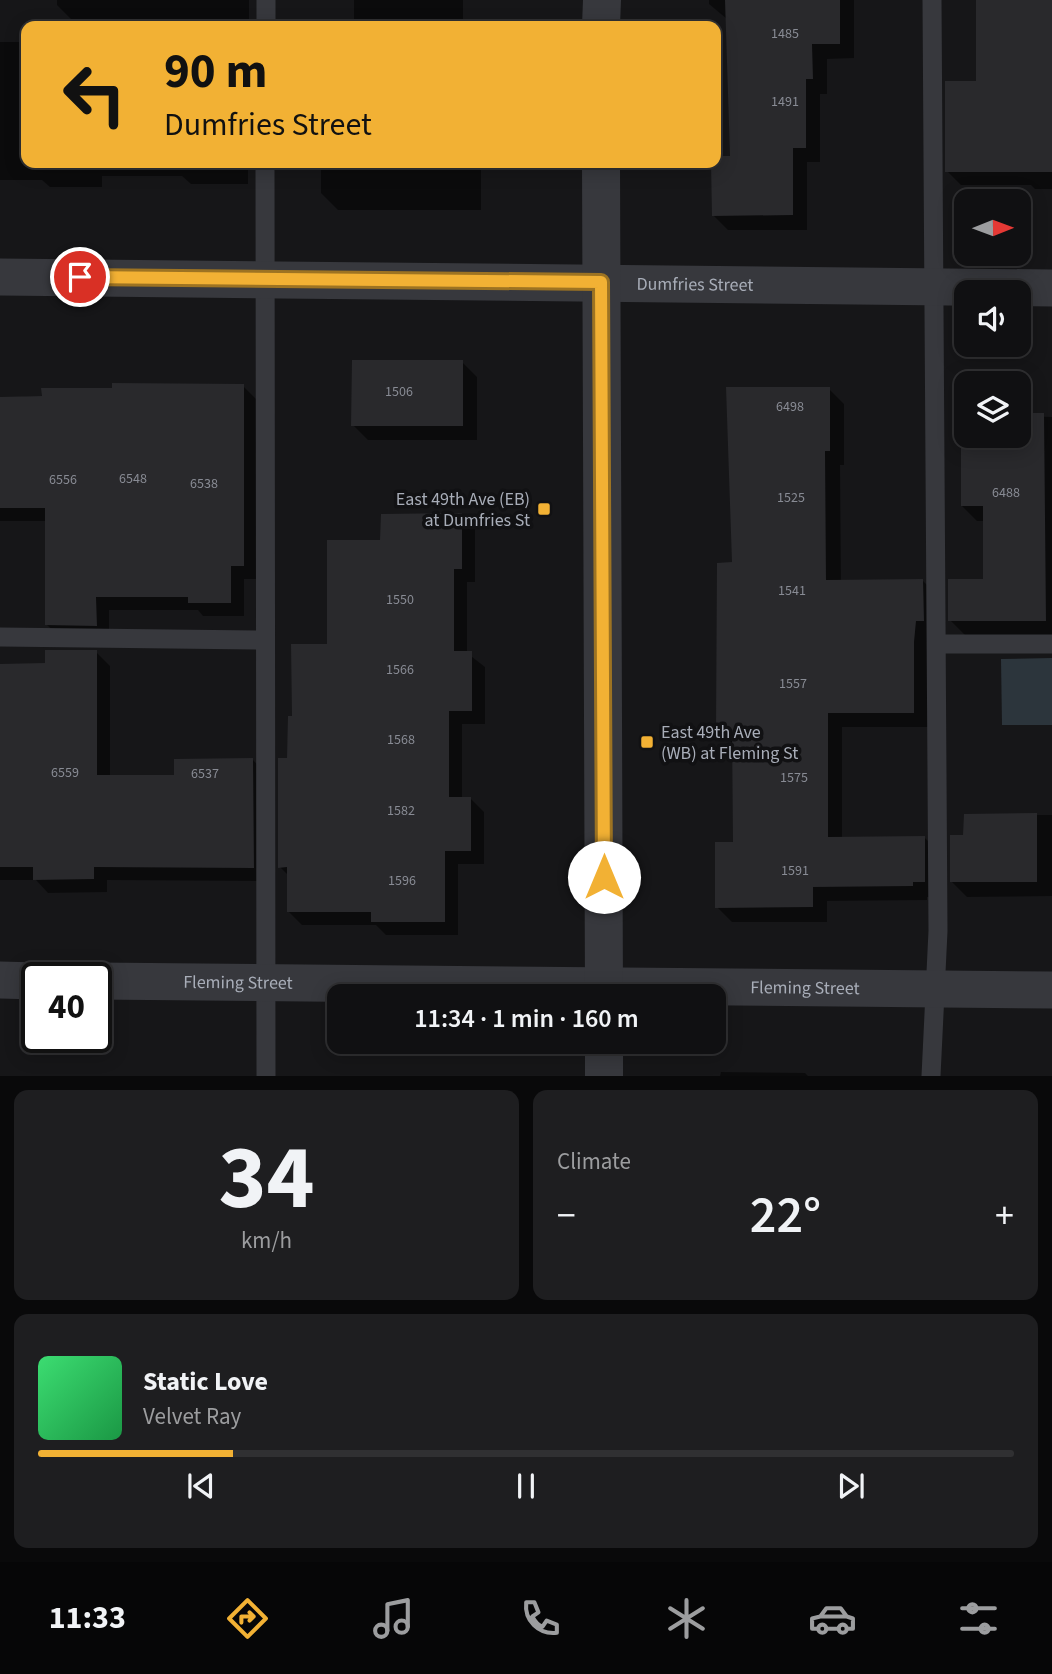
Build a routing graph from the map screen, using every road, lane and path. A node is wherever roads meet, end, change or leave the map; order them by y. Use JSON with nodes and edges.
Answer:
{"nodes":[{"id":1,"x":266,"y":0,"type":"edge"},
{"id":2,"x":601,"y":0,"type":"edge"},
{"id":3,"x":932,"y":0,"type":"edge"},
{"id":4,"x":266,"y":21,"type":"edge"},
{"id":5,"x":601,"y":21,"type":"edge"},
{"id":6,"x":265,"y":168,"type":"edge"},
{"id":7,"x":601,"y":168,"type":"edge"},
{"id":8,"x":0,"y":277,"type":"edge"},
{"id":9,"x":266,"y":278,"type":"junction"},
{"id":10,"x":601,"y":282,"type":"junction"},
{"id":11,"x":934,"y":287,"type":"junction"},
{"id":12,"x":1052,"y":288,"type":"edge"},
{"id":13,"x":0,"y":636,"type":"edge"},
{"id":14,"x":263,"y":640,"type":"junction"},
{"id":15,"x":937,"y":644,"type":"junction"},
{"id":16,"x":1052,"y":644,"type":"edge"},
{"id":17,"x":0,"y":981,"type":"edge"},
{"id":18,"x":21,"y":981,"type":"edge"},
{"id":19,"x":112,"y":981,"type":"edge"},
{"id":20,"x":266,"y":982,"type":"junction"},
{"id":21,"x":341,"y":984,"type":"edge"},
{"id":22,"x":604,"y":984,"type":"edge"},
{"id":23,"x":935,"y":989,"type":"junction"},
{"id":24,"x":726,"y":990,"type":"edge"},
{"id":25,"x":1052,"y":990,"type":"edge"},
{"id":26,"x":604,"y":1054,"type":"edge"},
{"id":27,"x":266,"y":1076,"type":"edge"},
{"id":28,"x":604,"y":1076,"type":"edge"},
{"id":29,"x":931,"y":1076,"type":"edge"}],
"edges":[{"from":1,"to":4,"type":"lane"},
{"from":2,"to":5,"type":"street"},
{"from":3,"to":11,"type":"lane"},
{"from":6,"to":9,"type":"lane"},
{"from":7,"to":10,"type":"street"},
{"from":8,"to":9,"type":"street","name":"Dumfries Street"},
{"from":9,"to":10,"type":"street","name":"Dumfries Street"},
{"from":9,"to":14,"type":"lane"},
{"from":10,"to":11,"type":"street","name":"Dumfries Street"},
{"from":10,"to":22,"type":"street"},
{"from":11,"to":12,"type":"street","name":"Dumfries Street"},
{"from":11,"to":15,"type":"lane"},
{"from":13,"to":14,"type":"lane"},
{"from":14,"to":20,"type":"lane"},
{"from":15,"to":16,"type":"lane"},
{"from":15,"to":23,"type":"lane"},
{"from":17,"to":18,"type":"street"},
{"from":19,"to":20,"type":"street","name":"Fleming Street"},
{"from":20,"to":21,"type":"street","name":"Fleming Street"},
{"from":20,"to":27,"type":"lane"},
{"from":23,"to":24,"type":"street","name":"Fleming Street"},
{"from":23,"to":25,"type":"street","name":"Fleming Street"},
{"from":23,"to":29,"type":"lane"},
{"from":26,"to":28,"type":"street"}]}
